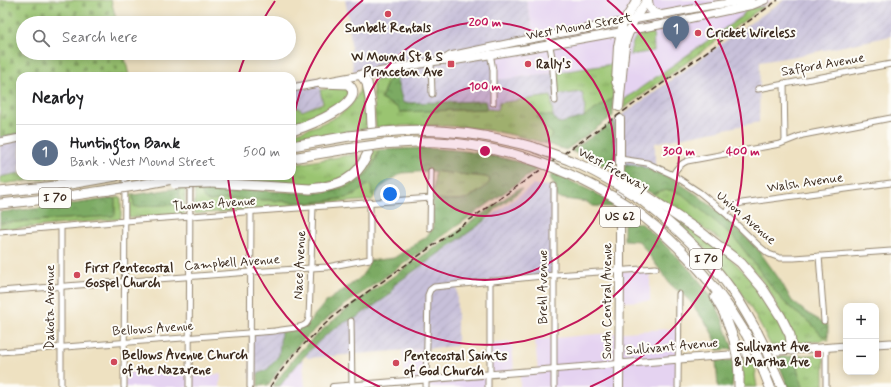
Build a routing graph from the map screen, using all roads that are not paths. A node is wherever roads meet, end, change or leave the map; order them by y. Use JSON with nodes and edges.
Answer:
{"nodes":[{"id":1,"x":637,"y":0,"type":"edge"},
{"id":2,"x":647,"y":0,"type":"edge"},
{"id":3,"x":751,"y":0,"type":"edge"},
{"id":4,"x":756,"y":0,"type":"edge"},
{"id":5,"x":765,"y":0,"type":"edge"},
{"id":6,"x":661,"y":15,"type":"junction"},
{"id":7,"x":634,"y":20,"type":"junction"},
{"id":8,"x":623,"y":23,"type":"junction"},
{"id":9,"x":630,"y":30,"type":"junction"},
{"id":10,"x":621,"y":32,"type":"junction"},
{"id":11,"x":548,"y":36,"type":"junction"},
{"id":12,"x":550,"y":45,"type":"junction"},
{"id":13,"x":490,"y":51,"type":"junction"},
{"id":14,"x":431,"y":62,"type":"junction"},
{"id":15,"x":891,"y":64,"type":"edge"},
{"id":16,"x":361,"y":75,"type":"junction"},
{"id":17,"x":321,"y":82,"type":"junction"},
{"id":18,"x":784,"y":84,"type":"junction"},
{"id":19,"x":296,"y":87,"type":"edge"},
{"id":20,"x":758,"y":89,"type":"dead end"},
{"id":21,"x":620,"y":92,"type":"junction"},
{"id":22,"x":432,"y":94,"type":"dead end"},
{"id":23,"x":350,"y":99,"type":"junction"},
{"id":24,"x":555,"y":101,"type":"dead end"},
{"id":25,"x":493,"y":103,"type":"dead end"},
{"id":26,"x":619,"y":107,"type":"dead end"},
{"id":27,"x":891,"y":118,"type":"edge"},
{"id":28,"x":620,"y":119,"type":"dead end"},
{"id":29,"x":372,"y":126,"type":"dead end"},
{"id":30,"x":296,"y":129,"type":"edge"},
{"id":31,"x":16,"y":139,"type":"edge"},
{"id":32,"x":785,"y":141,"type":"junction"},
{"id":33,"x":0,"y":142,"type":"edge"},
{"id":34,"x":296,"y":145,"type":"edge"},
{"id":35,"x":368,"y":153,"type":"dead end"},
{"id":36,"x":296,"y":157,"type":"edge"},
{"id":37,"x":620,"y":158,"type":"junction"},
{"id":38,"x":431,"y":170,"type":"dead end"},
{"id":39,"x":673,"y":175,"type":"junction"},
{"id":40,"x":95,"y":180,"type":"edge"},
{"id":41,"x":125,"y":180,"type":"edge"},
{"id":42,"x":177,"y":180,"type":"edge"},
{"id":43,"x":189,"y":180,"type":"edge"},
{"id":44,"x":174,"y":181,"type":"junction"},
{"id":45,"x":891,"y":183,"type":"edge"},
{"id":46,"x":554,"y":186,"type":"dead end"},
{"id":47,"x":0,"y":192,"type":"edge"},
{"id":48,"x":640,"y":195,"type":"junction"},
{"id":49,"x":431,"y":198,"type":"junction"},
{"id":50,"x":370,"y":202,"type":"junction"},
{"id":51,"x":0,"y":204,"type":"edge"},
{"id":52,"x":313,"y":207,"type":"junction"},
{"id":53,"x":250,"y":212,"type":"junction"},
{"id":54,"x":725,"y":213,"type":"junction"},
{"id":55,"x":190,"y":217,"type":"junction"},
{"id":56,"x":125,"y":221,"type":"junction"},
{"id":57,"x":61,"y":227,"type":"junction"},
{"id":58,"x":430,"y":228,"type":"dead end"},
{"id":59,"x":0,"y":232,"type":"edge"},
{"id":60,"x":891,"y":250,"type":"edge"},
{"id":61,"x":819,"y":256,"type":"junction"},
{"id":62,"x":697,"y":266,"type":"junction"},
{"id":63,"x":311,"y":268,"type":"junction"},
{"id":64,"x":656,"y":268,"type":"dead end"},
{"id":65,"x":620,"y":271,"type":"junction"},
{"id":66,"x":250,"y":272,"type":"junction"},
{"id":67,"x":553,"y":276,"type":"junction"},
{"id":68,"x":190,"y":277,"type":"junction"},
{"id":69,"x":490,"y":281,"type":"junction"},
{"id":70,"x":125,"y":282,"type":"junction"},
{"id":71,"x":61,"y":287,"type":"junction"},
{"id":72,"x":0,"y":291,"type":"edge"},
{"id":73,"x":679,"y":294,"type":"dead end"},
{"id":74,"x":351,"y":321,"type":"dead end"},
{"id":75,"x":824,"y":321,"type":"dead end"},
{"id":76,"x":307,"y":323,"type":"joint"},
{"id":77,"x":250,"y":332,"type":"junction"},
{"id":78,"x":189,"y":337,"type":"junction"},
{"id":79,"x":124,"y":342,"type":"junction"},
{"id":80,"x":891,"y":343,"type":"edge"},
{"id":81,"x":879,"y":344,"type":"edge"},
{"id":82,"x":843,"y":346,"type":"edge"},
{"id":83,"x":61,"y":347,"type":"junction"},
{"id":84,"x":826,"y":348,"type":"junction"},
{"id":85,"x":792,"y":350,"type":"junction"},
{"id":86,"x":0,"y":352,"type":"edge"},
{"id":87,"x":679,"y":359,"type":"junction"},
{"id":88,"x":619,"y":364,"type":"junction"},
{"id":89,"x":554,"y":370,"type":"junction"},
{"id":90,"x":489,"y":374,"type":"junction"},
{"id":91,"x":426,"y":380,"type":"junction"},
{"id":92,"x":352,"y":386,"type":"edge"},
{"id":93,"x":61,"y":387,"type":"edge"},
{"id":94,"x":124,"y":387,"type":"edge"},
{"id":95,"x":189,"y":387,"type":"edge"},
{"id":96,"x":250,"y":387,"type":"edge"},
{"id":97,"x":333,"y":387,"type":"edge"},
{"id":98,"x":426,"y":387,"type":"edge"},
{"id":99,"x":488,"y":387,"type":"edge"},
{"id":100,"x":554,"y":387,"type":"edge"},
{"id":101,"x":619,"y":387,"type":"edge"},
{"id":102,"x":678,"y":387,"type":"edge"},
{"id":103,"x":739,"y":387,"type":"edge"},
{"id":104,"x":770,"y":387,"type":"edge"},
{"id":105,"x":782,"y":387,"type":"edge"},
{"id":106,"x":826,"y":387,"type":"edge"}],
"edges":[{"from":1,"to":8,"type":"main road"},
{"from":2,"to":6,"type":"main road"},
{"from":2,"to":7,"type":"main road"},
{"from":3,"to":6,"type":"main road","name":"West Mound Street"},
{"from":4,"to":5,"type":"main road","name":"West Mound Street"},
{"from":5,"to":9,"type":"main road","name":"West Mound Street"},
{"from":6,"to":7,"type":"main road","name":"West Mound Street"},
{"from":7,"to":8,"type":"main road","name":"West Mound Street"},
{"from":7,"to":9,"type":"main road"},
{"from":8,"to":10,"type":"main road"},
{"from":8,"to":11,"type":"main road","name":"West Mound Street"},
{"from":9,"to":10,"type":"main road","name":"West Mound Street"},
{"from":9,"to":21,"type":"main road"},
{"from":10,"to":12,"type":"main road","name":"West Mound Street"},
{"from":10,"to":21,"type":"main road"},
{"from":11,"to":12,"type":"street"},
{"from":11,"to":13,"type":"main road","name":"West Mound Street"},
{"from":12,"to":13,"type":"main road","name":"West Mound Street"},
{"from":12,"to":24,"type":"street"},
{"from":13,"to":14,"type":"main road","name":"West Mound Street"},
{"from":13,"to":25,"type":"street"},
{"from":14,"to":16,"type":"main road","name":"West Mound Street"},
{"from":14,"to":22,"type":"street"},
{"from":15,"to":18,"type":"street","name":"Safford Avenue"},
{"from":16,"to":17,"type":"main road","name":"West Mound Street"},
{"from":16,"to":23,"type":"highway"},
{"from":16,"to":29,"type":"highway"},
{"from":17,"to":19,"type":"main road","name":"West Mound Street"},
{"from":17,"to":23,"type":"highway"},
{"from":18,"to":20,"type":"street","name":"Safford Avenue"},
{"from":18,"to":32,"type":"street"},
{"from":21,"to":26,"type":"main road"},
{"from":23,"to":30,"type":"highway"},
{"from":27,"to":32,"type":"street"},
{"from":28,"to":37,"type":"main road","name":"South Central Avenue","number":"US 62"},
{"from":31,"to":33,"type":"main road"},
{"from":32,"to":39,"type":"street"},
{"from":34,"to":48,"type":"highway","name":"West Freeway","number":"I 70","bridge":true},
{"from":35,"to":44,"type":"highway","bridge":true},
{"from":36,"to":62,"type":"highway","name":"West Freeway","number":"I 70","bridge":true},
{"from":37,"to":39,"type":"street","name":"Union Avenue"},
{"from":37,"to":65,"type":"main road","name":"South Central Avenue","number":"US 62"},
{"from":38,"to":49,"type":"street"},
{"from":39,"to":54,"type":"street","name":"Union Avenue"},
{"from":40,"to":47,"type":"highway","number":"I 70"},
{"from":41,"to":56,"type":"street"},
{"from":42,"to":44,"type":"highway"},
{"from":43,"to":55,"type":"street"},
{"from":44,"to":51,"type":"highway","number":"I 70","bridge":true},
{"from":45,"to":54,"type":"street","name":"Walsh Avenue"},
{"from":46,"to":67,"type":"street","name":"Brehl Avenue"},
{"from":48,"to":85,"type":"highway"},
{"from":48,"to":105,"type":"highway","name":"West Freeway","number":"I 70","bridge":true},
{"from":49,"to":50,"type":"street","name":"Thomas Avenue"},
{"from":49,"to":58,"type":"street"},
{"from":50,"to":52,"type":"street","name":"Thomas Avenue"},
{"from":50,"to":63,"type":"street","name":"Campbell Avenue"},
{"from":52,"to":53,"type":"street","name":"Thomas Avenue"},
{"from":52,"to":63,"type":"street","name":"Nace Avenue"},
{"from":53,"to":55,"type":"street","name":"Thomas Avenue"},
{"from":53,"to":66,"type":"street"},
{"from":54,"to":61,"type":"street","name":"Union Avenue"},
{"from":55,"to":56,"type":"street","name":"Thomas Avenue"},
{"from":55,"to":68,"type":"street"},
{"from":56,"to":57,"type":"street","name":"Thomas Avenue"},
{"from":56,"to":70,"type":"street"},
{"from":57,"to":59,"type":"street","name":"Thomas Avenue"},
{"from":57,"to":71,"type":"street","name":"Dakota Avenue"},
{"from":60,"to":61,"type":"street","name":"Union Avenue"},
{"from":61,"to":75,"type":"street"},
{"from":62,"to":103,"type":"highway","bridge":true},
{"from":62,"to":104,"type":"highway","name":"West Freeway","number":"I 70","bridge":true},
{"from":63,"to":66,"type":"street","name":"Campbell Avenue"},
{"from":63,"to":76,"type":"street","name":"Nace Avenue"},
{"from":64,"to":65,"type":"street"},
{"from":65,"to":67,"type":"street"},
{"from":65,"to":88,"type":"main road","name":"South Central Avenue","number":"US 62"},
{"from":66,"to":68,"type":"street","name":"Campbell Avenue"},
{"from":66,"to":77,"type":"street"},
{"from":67,"to":69,"type":"street"},
{"from":67,"to":89,"type":"street","name":"Brehl Avenue"},
{"from":68,"to":70,"type":"street","name":"Campbell Avenue"},
{"from":68,"to":78,"type":"street"},
{"from":69,"to":90,"type":"street"},
{"from":69,"to":91,"type":"street"},
{"from":70,"to":71,"type":"street","name":"Campbell Avenue"},
{"from":70,"to":79,"type":"street"},
{"from":71,"to":72,"type":"street","name":"Campbell Avenue"},
{"from":71,"to":83,"type":"street","name":"Dakota Avenue"},
{"from":73,"to":87,"type":"street"},
{"from":74,"to":92,"type":"street"},
{"from":76,"to":77,"type":"street","name":"Bellows Avenue"},
{"from":77,"to":78,"type":"street","name":"Bellows Avenue"},
{"from":77,"to":96,"type":"street"},
{"from":78,"to":79,"type":"street","name":"Bellows Avenue"},
{"from":78,"to":95,"type":"street"},
{"from":79,"to":83,"type":"street","name":"Bellows Avenue"},
{"from":79,"to":94,"type":"street"},
{"from":80,"to":81,"type":"main road"},
{"from":82,"to":84,"type":"main road","name":"Sullivant Avenue"},
{"from":83,"to":86,"type":"street","name":"Bellows Avenue"},
{"from":83,"to":93,"type":"street","name":"Dakota Avenue"},
{"from":84,"to":85,"type":"main road","name":"Sullivant Avenue"},
{"from":84,"to":106,"type":"street"},
{"from":85,"to":87,"type":"main road","name":"Sullivant Avenue"},
{"from":87,"to":88,"type":"main road","name":"Sullivant Avenue"},
{"from":87,"to":102,"type":"street"},
{"from":88,"to":89,"type":"street","name":"Sullivant Avenue"},
{"from":88,"to":101,"type":"main road","name":"South Central Avenue","number":"US 62"},
{"from":89,"to":90,"type":"street","name":"Sullivant Avenue"},
{"from":89,"to":100,"type":"street","name":"Brehl Avenue"},
{"from":90,"to":91,"type":"street","name":"Sullivant Avenue"},
{"from":90,"to":99,"type":"street"},
{"from":91,"to":92,"type":"street","name":"Sullivant Avenue"},
{"from":91,"to":98,"type":"street"},
{"from":92,"to":97,"type":"street","name":"Sullivant Avenue"}]}
